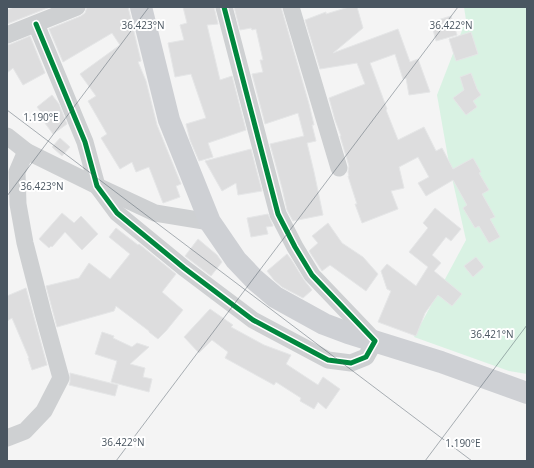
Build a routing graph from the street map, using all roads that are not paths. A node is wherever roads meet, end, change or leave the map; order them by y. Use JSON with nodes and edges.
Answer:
{"nodes":[{"id":1,"x":77,"y":7,"type":"edge"},
{"id":2,"x":141,"y":7,"type":"edge"},
{"id":3,"x":224,"y":7,"type":"edge"},
{"id":4,"x":291,"y":7,"type":"edge"},
{"id":5,"x":36,"y":24,"type":"junction"},
{"id":6,"x":7,"y":35,"type":"edge"},
{"id":7,"x":7,"y":136,"type":"edge"},
{"id":8,"x":26,"y":151,"type":"junction"},
{"id":9,"x":338,"y":168,"type":"dead end"},
{"id":10,"x":97,"y":186,"type":"junction"},
{"id":11,"x":210,"y":222,"type":"junction"},
{"id":12,"x":375,"y":341,"type":"junction"},
{"id":13,"x":527,"y":393,"type":"edge"},
{"id":14,"x":7,"y":438,"type":"edge"}],
"edges":[{"from":1,"to":5,"type":"street"},
{"from":2,"to":11,"type":"main road"},
{"from":3,"to":12,"type":"street"},
{"from":4,"to":9,"type":"street"},
{"from":5,"to":6,"type":"street"},
{"from":5,"to":10,"type":"street"},
{"from":7,"to":8,"type":"street"},
{"from":8,"to":10,"type":"street"},
{"from":8,"to":14,"type":"street"},
{"from":10,"to":11,"type":"street"},
{"from":10,"to":12,"type":"street"},
{"from":11,"to":12,"type":"main road"},
{"from":12,"to":13,"type":"main road"}]}
